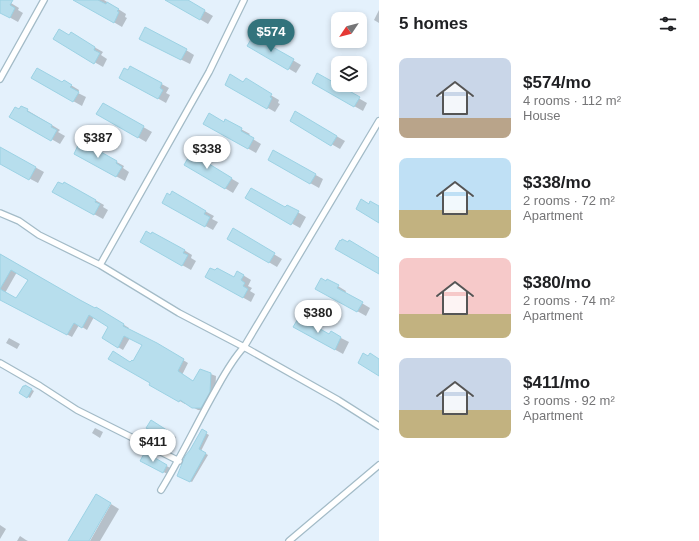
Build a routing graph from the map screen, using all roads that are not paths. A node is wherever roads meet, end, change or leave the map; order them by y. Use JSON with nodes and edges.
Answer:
{"nodes":[{"id":1,"x":44,"y":0,"type":"edge"},
{"id":2,"x":244,"y":0,"type":"edge"},
{"id":3,"x":0,"y":79,"type":"edge"},
{"id":4,"x":379,"y":122,"type":"edge"},
{"id":5,"x":0,"y":213,"type":"edge"},
{"id":6,"x":100,"y":265,"type":"junction"},
{"id":7,"x":244,"y":347,"type":"junction"},
{"id":8,"x":0,"y":363,"type":"edge"},
{"id":9,"x":379,"y":426,"type":"edge"},
{"id":10,"x":179,"y":461,"type":"junction"},
{"id":11,"x":379,"y":465,"type":"edge"},
{"id":12,"x":161,"y":490,"type":"dead end"},
{"id":13,"x":289,"y":541,"type":"edge"}],
"edges":[{"from":1,"to":3,"type":"lane"},
{"from":2,"to":6,"type":"lane"},
{"from":4,"to":7,"type":"lane"},
{"from":5,"to":6,"type":"lane"},
{"from":6,"to":7,"type":"lane"},
{"from":7,"to":9,"type":"lane"},
{"from":7,"to":10,"type":"lane"},
{"from":8,"to":10,"type":"lane"},
{"from":10,"to":12,"type":"lane"},
{"from":11,"to":13,"type":"lane"}]}
